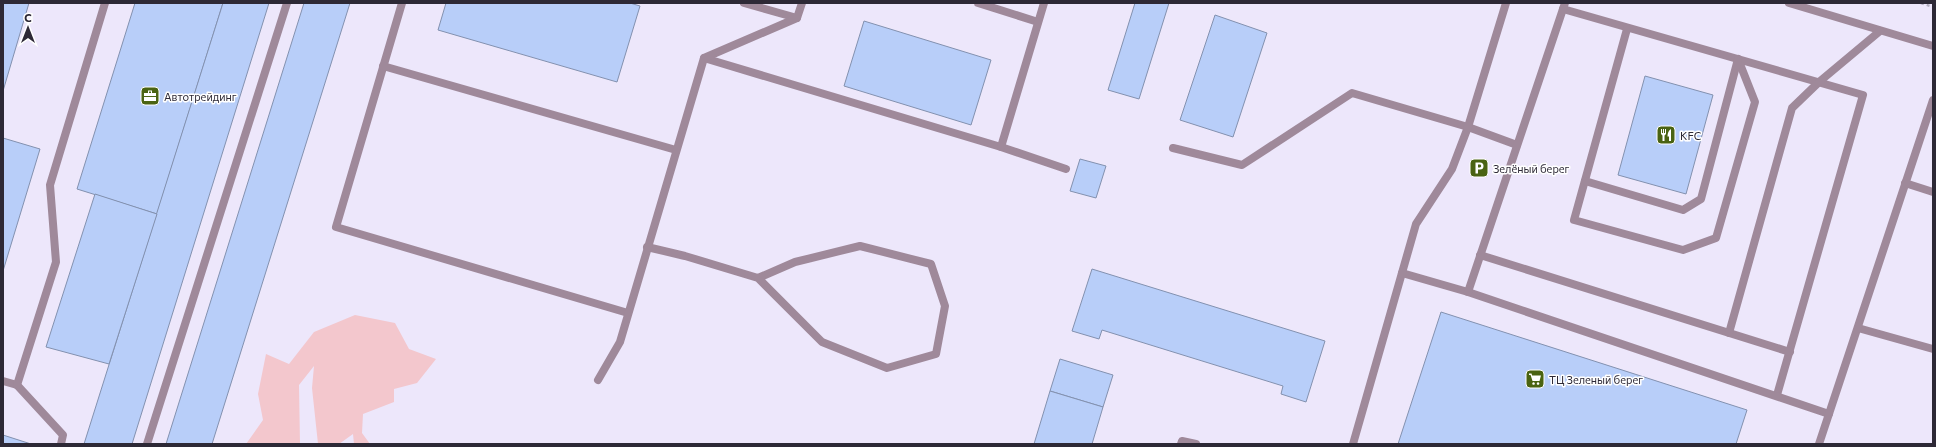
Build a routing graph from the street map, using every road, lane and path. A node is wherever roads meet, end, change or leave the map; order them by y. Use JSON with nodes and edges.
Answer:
{"nodes":[{"id":1,"x":105,"y":3,"type":"edge"},
{"id":2,"x":287,"y":3,"type":"edge"},
{"id":3,"x":402,"y":3,"type":"edge"},
{"id":4,"x":744,"y":3,"type":"edge"},
{"id":5,"x":802,"y":3,"type":"edge"},
{"id":6,"x":978,"y":3,"type":"edge"},
{"id":7,"x":1044,"y":3,"type":"edge"},
{"id":8,"x":1506,"y":3,"type":"edge"},
{"id":9,"x":1789,"y":3,"type":"edge"},
{"id":10,"x":1921,"y":3,"type":"edge"},
{"id":11,"x":1564,"y":6,"type":"edge"},
{"id":12,"x":1933,"y":7,"type":"edge"},
{"id":13,"x":797,"y":18,"type":"junction"},
{"id":14,"x":1038,"y":22,"type":"junction"},
{"id":15,"x":1627,"y":29,"type":"junction"},
{"id":16,"x":1880,"y":31,"type":"junction"},
{"id":17,"x":1933,"y":46,"type":"edge"},
{"id":18,"x":704,"y":58,"type":"junction"},
{"id":19,"x":1738,"y":59,"type":"junction"},
{"id":20,"x":383,"y":66,"type":"junction"},
{"id":21,"x":1819,"y":82,"type":"junction"},
{"id":22,"x":1933,"y":100,"type":"edge"},
{"id":23,"x":1468,"y":127,"type":"junction"},
{"id":24,"x":1517,"y":145,"type":"junction"},
{"id":25,"x":1001,"y":147,"type":"junction"},
{"id":26,"x":1173,"y":148,"type":"dead end"},
{"id":27,"x":676,"y":150,"type":"junction"},
{"id":28,"x":1066,"y":169,"type":"dead end"},
{"id":29,"x":1585,"y":181,"type":"junction"},
{"id":30,"x":1905,"y":183,"type":"junction"},
{"id":31,"x":1933,"y":192,"type":"edge"},
{"id":32,"x":647,"y":247,"type":"junction"},
{"id":33,"x":1480,"y":255,"type":"junction"},
{"id":34,"x":1402,"y":273,"type":"junction"},
{"id":35,"x":758,"y":278,"type":"junction"},
{"id":36,"x":1468,"y":292,"type":"junction"},
{"id":37,"x":628,"y":313,"type":"junction"},
{"id":38,"x":1858,"y":328,"type":"junction"},
{"id":39,"x":1729,"y":333,"type":"junction"},
{"id":40,"x":1933,"y":349,"type":"edge"},
{"id":41,"x":1790,"y":352,"type":"junction"},
{"id":42,"x":598,"y":380,"type":"dead end"},
{"id":43,"x":3,"y":381,"type":"edge"},
{"id":44,"x":17,"y":385,"type":"junction"},
{"id":45,"x":1777,"y":395,"type":"junction"},
{"id":46,"x":1829,"y":414,"type":"junction"},
{"id":47,"x":61,"y":444,"type":"edge"},
{"id":48,"x":147,"y":444,"type":"edge"},
{"id":49,"x":1181,"y":444,"type":"edge"},
{"id":50,"x":1196,"y":444,"type":"edge"},
{"id":51,"x":1353,"y":444,"type":"edge"},
{"id":52,"x":1819,"y":444,"type":"edge"}],
"edges":[{"from":1,"to":44,"type":"lane"},
{"from":2,"to":48,"type":"lane"},
{"from":3,"to":20,"type":"lane"},
{"from":4,"to":13,"type":"lane"},
{"from":5,"to":13,"type":"lane"},
{"from":6,"to":14,"type":"lane"},
{"from":7,"to":14,"type":"lane"},
{"from":8,"to":23,"type":"lane"},
{"from":9,"to":16,"type":"lane"},
{"from":10,"to":12,"type":"path"},
{"from":11,"to":15,"type":"lane"},
{"from":11,"to":24,"type":"lane"},
{"from":13,"to":18,"type":"lane"},
{"from":14,"to":25,"type":"lane"},
{"from":15,"to":19,"type":"lane"},
{"from":15,"to":29,"type":"lane"},
{"from":16,"to":17,"type":"lane"},
{"from":16,"to":21,"type":"lane"},
{"from":18,"to":25,"type":"lane"},
{"from":18,"to":27,"type":"lane"},
{"from":19,"to":21,"type":"lane"},
{"from":19,"to":29,"type":"lane"},
{"from":19,"to":29,"type":"lane"},
{"from":20,"to":27,"type":"lane"},
{"from":20,"to":37,"type":"lane"},
{"from":21,"to":39,"type":"lane"},
{"from":21,"to":41,"type":"lane"},
{"from":22,"to":30,"type":"lane"},
{"from":23,"to":24,"type":"lane"},
{"from":23,"to":26,"type":"lane"},
{"from":23,"to":34,"type":"lane"},
{"from":24,"to":33,"type":"lane"},
{"from":25,"to":28,"type":"lane"},
{"from":27,"to":32,"type":"lane"},
{"from":30,"to":31,"type":"lane"},
{"from":30,"to":38,"type":"lane"},
{"from":32,"to":35,"type":"lane"},
{"from":32,"to":37,"type":"lane"},
{"from":33,"to":36,"type":"lane"},
{"from":33,"to":39,"type":"lane"},
{"from":34,"to":36,"type":"lane"},
{"from":34,"to":51,"type":"lane"},
{"from":35,"to":35,"type":"lane"},
{"from":36,"to":45,"type":"lane"},
{"from":37,"to":42,"type":"lane"},
{"from":38,"to":40,"type":"lane"},
{"from":38,"to":46,"type":"lane"},
{"from":39,"to":41,"type":"lane"},
{"from":41,"to":45,"type":"lane"},
{"from":43,"to":44,"type":"lane"},
{"from":44,"to":47,"type":"lane"},
{"from":45,"to":46,"type":"lane"},
{"from":46,"to":52,"type":"lane"},
{"from":49,"to":50,"type":"lane"}]}
